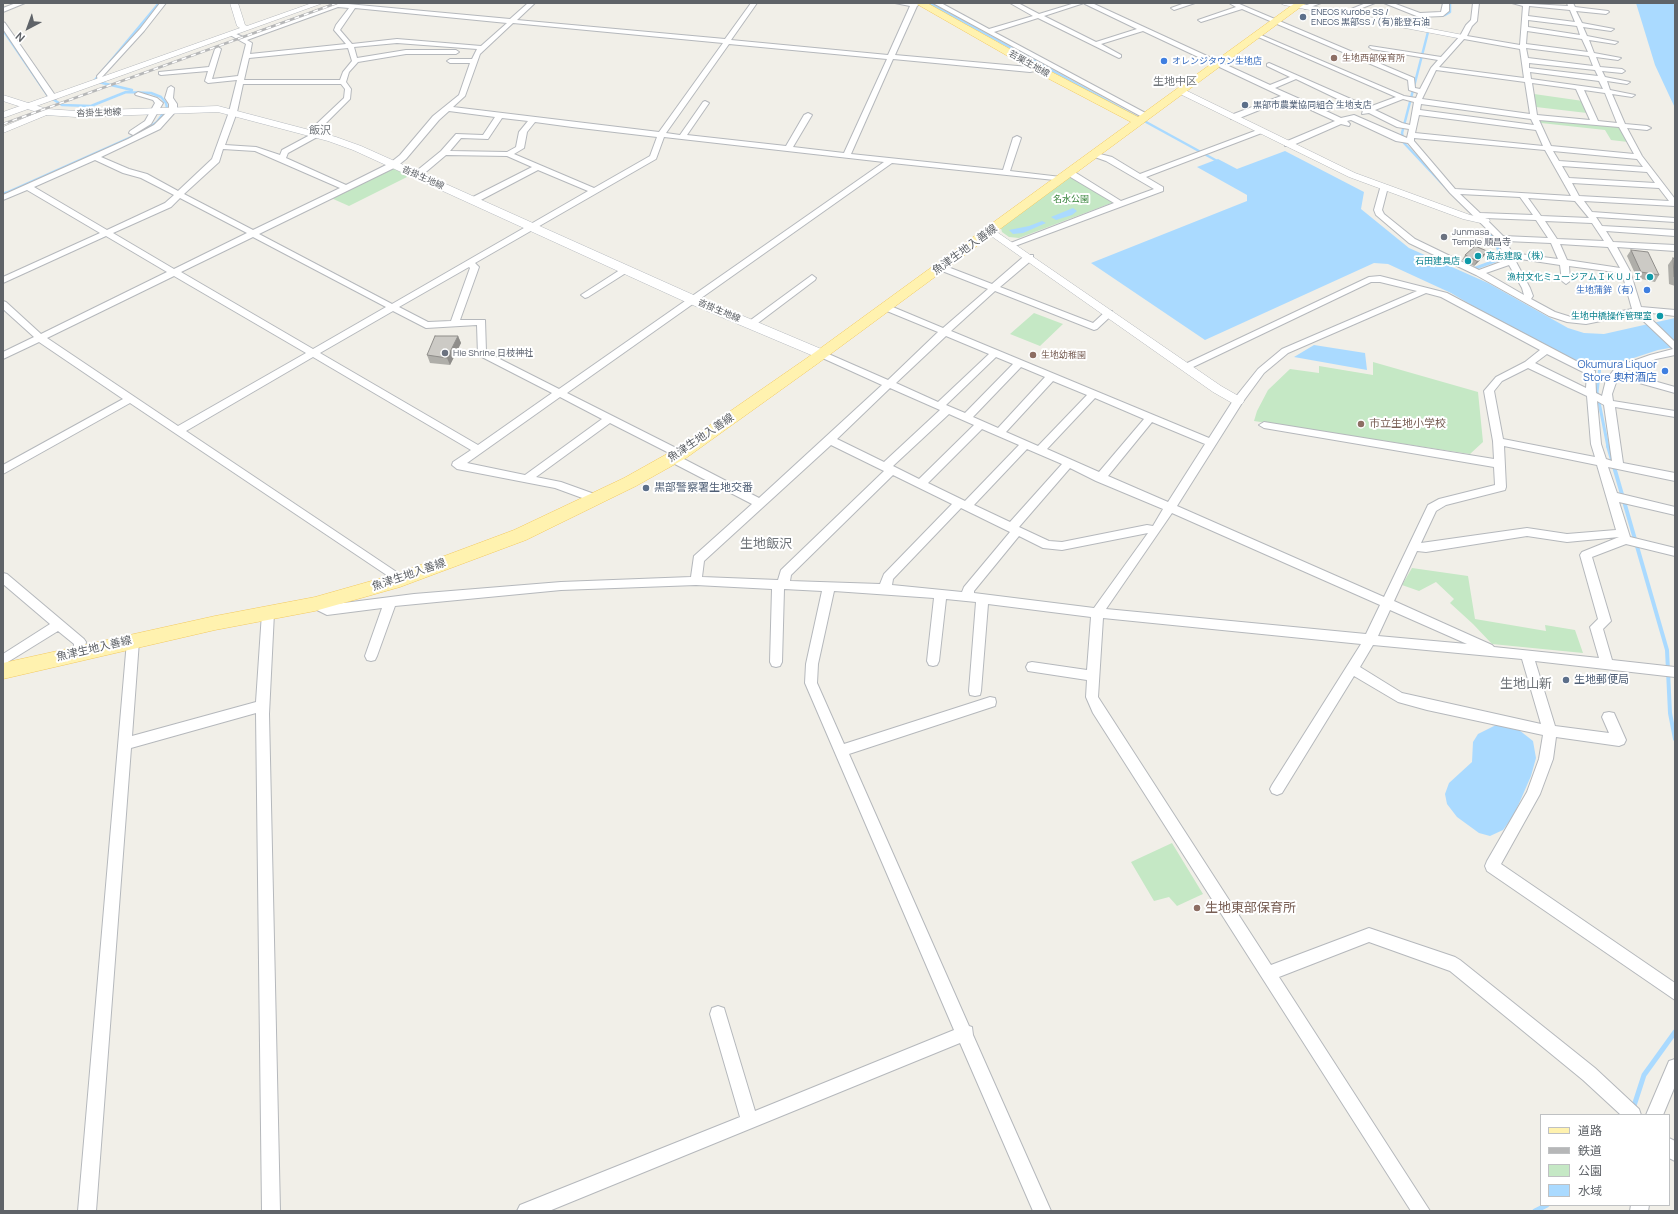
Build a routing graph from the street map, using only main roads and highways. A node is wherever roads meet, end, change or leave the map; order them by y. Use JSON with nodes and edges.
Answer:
{"nodes":[{"id":1,"x":917,"y":4,"type":"edge"},
{"id":2,"x":1297,"y":5,"type":"edge"},
{"id":3,"x":3,"y":98,"type":"edge"},
{"id":4,"x":1143,"y":119,"type":"junction"},
{"id":5,"x":821,"y":354,"type":"junction"},
{"id":6,"x":3,"y":671,"type":"edge"}],
"edges":[{"from":1,"to":4,"type":"main road","name":"若栗生地線"},
{"from":2,"to":4,"type":"main road","name":"魚津生地入善線"},
{"from":3,"to":5,"type":"main road","name":"沓掛生地線"},
{"from":4,"to":5,"type":"main road","name":"魚津生地入善線"},
{"from":5,"to":6,"type":"main road","name":"魚津生地入善線"}]}
